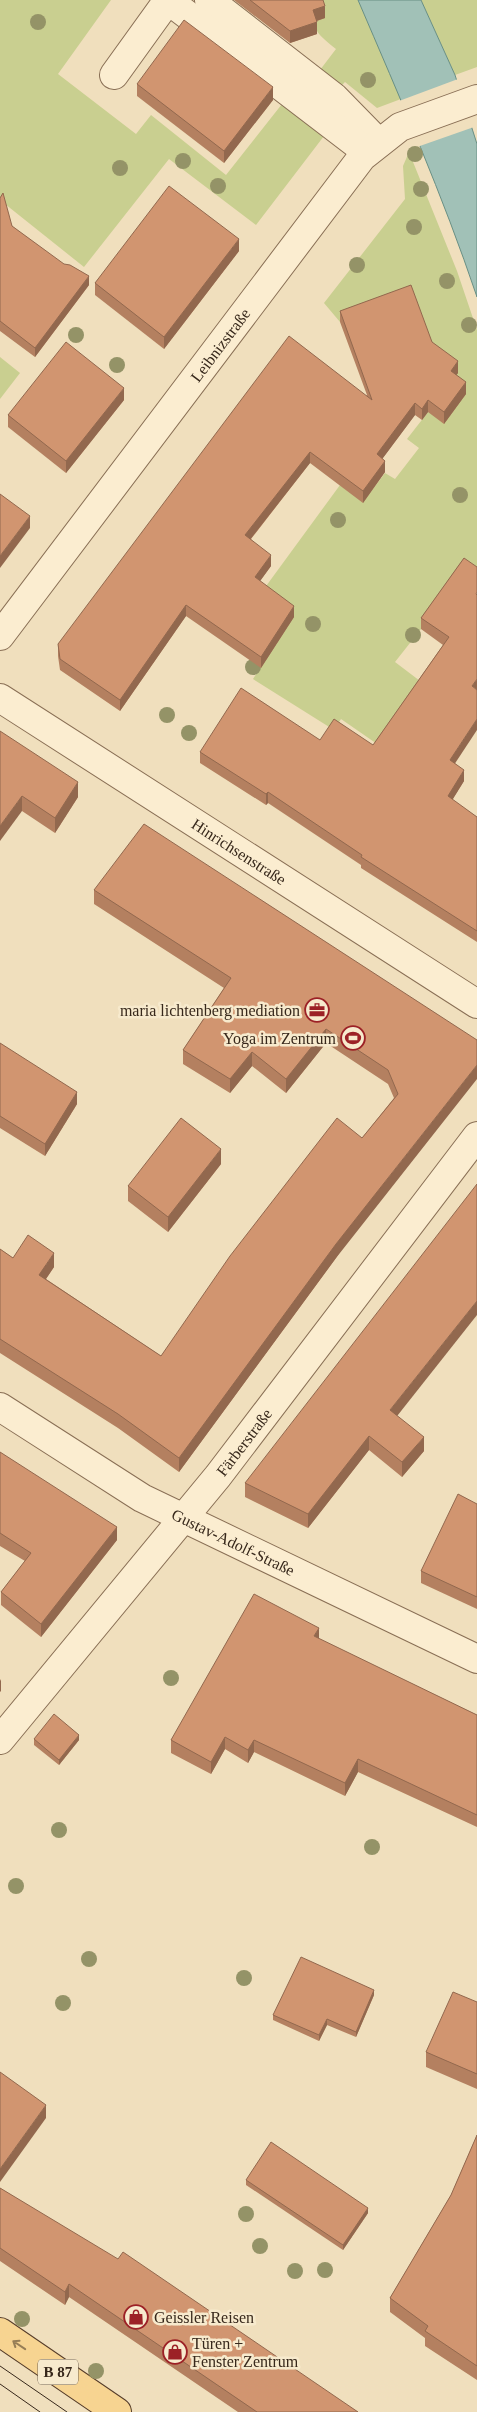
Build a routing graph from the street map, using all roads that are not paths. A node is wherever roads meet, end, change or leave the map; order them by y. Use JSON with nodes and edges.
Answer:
{"nodes":[{"id":1,"x":209,"y":0,"type":"edge"},
{"id":2,"x":114,"y":75,"type":"dead end"},
{"id":3,"x":477,"y":99,"type":"edge"},
{"id":4,"x":382,"y":141,"type":"junction"},
{"id":5,"x":0,"y":636,"type":"edge"},
{"id":6,"x":0,"y":698,"type":"edge"},
{"id":7,"x":477,"y":1004,"type":"edge"},
{"id":8,"x":477,"y":1136,"type":"edge"},
{"id":9,"x":0,"y":1407,"type":"edge"},
{"id":10,"x":184,"y":1516,"type":"junction"},
{"id":11,"x":477,"y":1659,"type":"edge"},
{"id":12,"x":0,"y":1740,"type":"edge"},
{"id":13,"x":0,"y":2332,"type":"edge"},
{"id":14,"x":117,"y":2412,"type":"edge"}],
"edges":[{"from":1,"to":4,"type":"street"},
{"from":2,"to":4,"type":"street"},
{"from":3,"to":4,"type":"street"},
{"from":4,"to":5,"type":"street","name":"Leibnizstraße"},
{"from":6,"to":7,"type":"street","name":"Hinrichsenstraße"},
{"from":8,"to":10,"type":"street","name":"Färberstraße"},
{"from":9,"to":10,"type":"street","name":"Gustav-Adolf-Straße"},
{"from":10,"to":11,"type":"street","name":"Gustav-Adolf-Straße"},
{"from":10,"to":12,"type":"street","name":"Färberstraße"},
{"from":14,"to":13,"type":"main road","number":"B 87","one_way":true}]}
